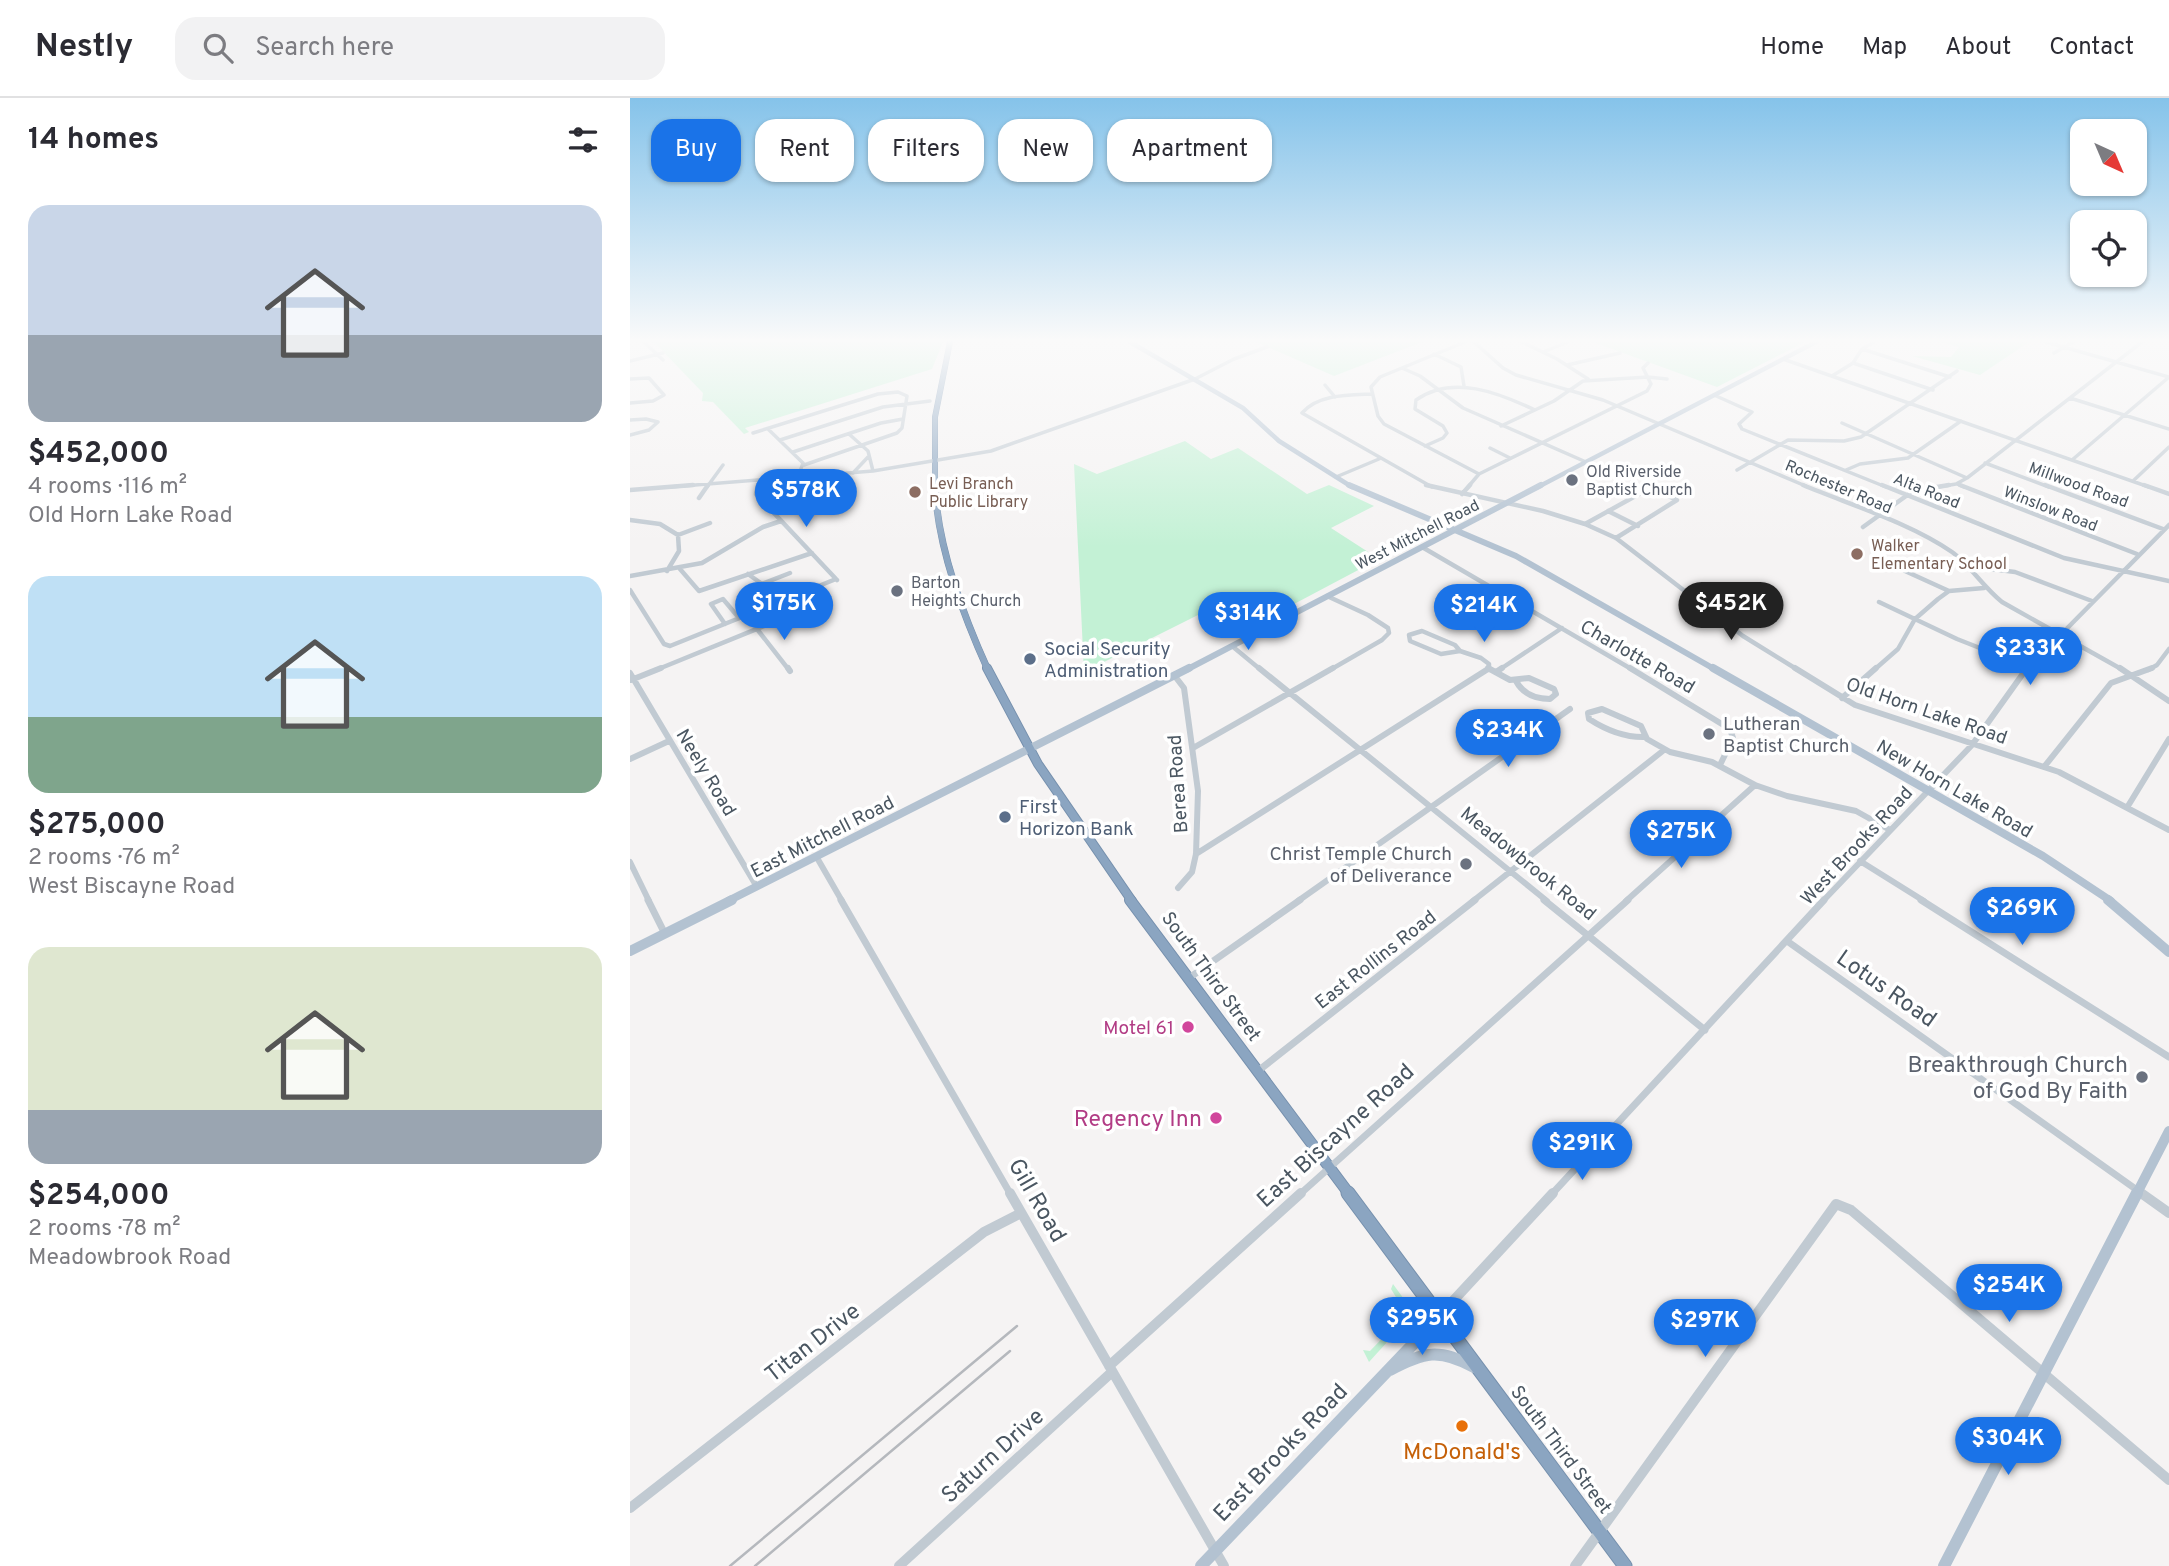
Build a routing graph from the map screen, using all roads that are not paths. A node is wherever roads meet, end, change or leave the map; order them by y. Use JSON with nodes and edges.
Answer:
{"nodes":[{"id":1,"x":822,"y":411,"type":"joint"},
{"id":2,"x":872,"y":411,"type":"edge"},
{"id":3,"x":905,"y":411,"type":"edge"},
{"id":4,"x":933,"y":411,"type":"edge"},
{"id":5,"x":1108,"y":411,"type":"edge"},
{"id":6,"x":1246,"y":411,"type":"edge"},
{"id":7,"x":1303,"y":411,"type":"edge"},
{"id":8,"x":1377,"y":411,"type":"edge"},
{"id":9,"x":1417,"y":411,"type":"edge"},
{"id":10,"x":1467,"y":411,"type":"edge"},
{"id":11,"x":1534,"y":411,"type":"edge"},
{"id":12,"x":1608,"y":411,"type":"edge"},
{"id":13,"x":1628,"y":411,"type":"edge"},
{"id":14,"x":1686,"y":411,"type":"edge"},
{"id":15,"x":1748,"y":411,"type":"edge"},
{"id":16,"x":1903,"y":411,"type":"edge"},
{"id":17,"x":1931,"y":411,"type":"edge"},
{"id":18,"x":2054,"y":411,"type":"edge"},
{"id":19,"x":2110,"y":411,"type":"edge"},
{"id":20,"x":2129,"y":411,"type":"edge"},
{"id":21,"x":2124,"y":415,"type":"junction"},
{"id":22,"x":849,"y":418,"type":"junction"},
{"id":23,"x":903,"y":419,"type":"junction"},
{"id":24,"x":630,"y":420,"type":"edge"},
{"id":25,"x":1961,"y":421,"type":"junction"},
{"id":26,"x":835,"y":422,"type":"junction"},
{"id":27,"x":1842,"y":423,"type":"dead end"},
{"id":28,"x":1659,"y":424,"type":"junction"},
{"id":29,"x":1501,"y":426,"type":"junction"},
{"id":30,"x":822,"y":427,"type":"junction"},
{"id":31,"x":768,"y":429,"type":"junction"},
{"id":32,"x":862,"y":429,"type":"junction"},
{"id":33,"x":2169,"y":429,"type":"edge"},
{"id":34,"x":1804,"y":430,"type":"dead end"},
{"id":35,"x":753,"y":433,"type":"dead end"},
{"id":36,"x":849,"y":434,"type":"junction"},
{"id":37,"x":1867,"y":434,"type":"junction"},
{"id":38,"x":630,"y":435,"type":"edge"},
{"id":39,"x":835,"y":438,"type":"junction"},
{"id":40,"x":1807,"y":439,"type":"junction"},
{"id":41,"x":780,"y":440,"type":"junction"},
{"id":42,"x":2015,"y":440,"type":"junction"},
{"id":43,"x":1544,"y":442,"type":"junction"},
{"id":44,"x":1780,"y":444,"type":"junction"},
{"id":45,"x":863,"y":446,"type":"junction"},
{"id":46,"x":1425,"y":446,"type":"junction"},
{"id":47,"x":2169,"y":447,"type":"edge"},
{"id":48,"x":1490,"y":448,"type":"dead end"},
{"id":49,"x":793,"y":452,"type":"junction"},
{"id":50,"x":1915,"y":454,"type":"junction"},
{"id":51,"x":1510,"y":458,"type":"junction"},
{"id":52,"x":869,"y":459,"type":"junction"},
{"id":53,"x":1379,"y":459,"type":"junction"},
{"id":54,"x":2072,"y":460,"type":"junction"},
{"id":55,"x":932,"y":461,"type":"junction"},
{"id":56,"x":1586,"y":462,"type":"junction"},
{"id":57,"x":1749,"y":462,"type":"junction"},
{"id":58,"x":1986,"y":463,"type":"junction"},
{"id":59,"x":723,"y":465,"type":"dead end"},
{"id":60,"x":804,"y":466,"type":"junction"},
{"id":61,"x":1737,"y":470,"type":"dead end"},
{"id":62,"x":1846,"y":470,"type":"junction"},
{"id":63,"x":873,"y":471,"type":"junction"},
{"id":64,"x":853,"y":473,"type":"junction"},
{"id":65,"x":1479,"y":474,"type":"junction"},
{"id":66,"x":797,"y":477,"type":"junction"},
{"id":67,"x":1336,"y":478,"type":"junction"},
{"id":68,"x":1967,"y":478,"type":"junction"},
{"id":69,"x":762,"y":479,"type":"junction"},
{"id":70,"x":2133,"y":481,"type":"junction"},
{"id":71,"x":712,"y":482,"type":"junction"},
{"id":72,"x":1956,"y":484,"type":"junction"},
{"id":73,"x":630,"y":490,"type":"edge"},
{"id":74,"x":2169,"y":494,"type":"edge"},
{"id":75,"x":1462,"y":495,"type":"junction"},
{"id":76,"x":1907,"y":495,"type":"junction"},
{"id":77,"x":699,"y":498,"type":"dead end"},
{"id":78,"x":1504,"y":504,"type":"junction"},
{"id":79,"x":1608,"y":511,"type":"junction"},
{"id":80,"x":1879,"y":516,"type":"junction"},
{"id":81,"x":1477,"y":518,"type":"junction"},
{"id":82,"x":630,"y":520,"type":"edge"},
{"id":83,"x":781,"y":521,"type":"junction"},
{"id":84,"x":1435,"y":522,"type":"junction"},
{"id":85,"x":710,"y":523,"type":"dead end"},
{"id":86,"x":1585,"y":524,"type":"junction"},
{"id":87,"x":1637,"y":526,"type":"junction"},
{"id":88,"x":1863,"y":527,"type":"dead end"},
{"id":89,"x":2166,"y":527,"type":"edge"},
{"id":90,"x":1454,"y":530,"type":"junction"},
{"id":91,"x":678,"y":535,"type":"junction"},
{"id":92,"x":1616,"y":538,"type":"junction"},
{"id":93,"x":1484,"y":542,"type":"junction"},
{"id":94,"x":1425,"y":546,"type":"junction"},
{"id":95,"x":811,"y":553,"type":"junction"},
{"id":96,"x":2137,"y":554,"type":"junction"},
{"id":97,"x":1967,"y":566,"type":"junction"},
{"id":98,"x":680,"y":569,"type":"junction"},
{"id":99,"x":667,"y":571,"type":"junction"},
{"id":100,"x":1905,"y":571,"type":"dead end"},
{"id":101,"x":2121,"y":572,"type":"junction"},
{"id":102,"x":790,"y":573,"type":"dead end"},
{"id":103,"x":748,"y":574,"type":"junction"},
{"id":104,"x":630,"y":576,"type":"edge"},
{"id":105,"x":2169,"y":581,"type":"edge"},
{"id":106,"x":1984,"y":588,"type":"junction"},
{"id":107,"x":630,"y":590,"type":"edge"},
{"id":108,"x":1949,"y":591,"type":"junction"},
{"id":109,"x":1327,"y":596,"type":"junction"},
{"id":110,"x":2092,"y":601,"type":"junction"},
{"id":111,"x":1879,"y":602,"type":"dead end"},
{"id":112,"x":791,"y":615,"type":"dead end"},
{"id":113,"x":739,"y":618,"type":"junction"},
{"id":114,"x":1915,"y":619,"type":"junction"},
{"id":115,"x":725,"y":624,"type":"junction"},
{"id":116,"x":1562,"y":628,"type":"junction"},
{"id":117,"x":757,"y":629,"type":"junction"},
{"id":118,"x":2060,"y":634,"type":"junction"},
{"id":119,"x":1232,"y":646,"type":"junction"},
{"id":120,"x":2169,"y":649,"type":"edge"},
{"id":121,"x":1460,"y":651,"type":"junction"},
{"id":122,"x":2028,"y":667,"type":"junction"},
{"id":123,"x":1488,"y":669,"type":"junction"},
{"id":124,"x":790,"y":671,"type":"dead end"},
{"id":125,"x":1496,"y":671,"type":"junction"},
{"id":126,"x":1174,"y":675,"type":"junction"},
{"id":127,"x":2132,"y":676,"type":"junction"},
{"id":128,"x":631,"y":678,"type":"edge"},
{"id":129,"x":1516,"y":681,"type":"junction"},
{"id":130,"x":1290,"y":693,"type":"junction"},
{"id":131,"x":1842,"y":698,"type":"junction"},
{"id":132,"x":2169,"y":701,"type":"edge"},
{"id":133,"x":1570,"y":709,"type":"dead end"},
{"id":134,"x":1646,"y":737,"type":"junction"},
{"id":135,"x":2169,"y":739,"type":"edge"},
{"id":136,"x":669,"y":741,"type":"junction"},
{"id":137,"x":1972,"y":745,"type":"junction"},
{"id":138,"x":1029,"y":748,"type":"junction"},
{"id":139,"x":1193,"y":748,"type":"junction"},
{"id":140,"x":1360,"y":750,"type":"junction"},
{"id":141,"x":1664,"y":750,"type":"junction"},
{"id":142,"x":630,"y":759,"type":"edge"},
{"id":143,"x":1720,"y":765,"type":"junction"},
{"id":144,"x":2044,"y":767,"type":"junction"},
{"id":145,"x":1755,"y":785,"type":"junction"},
{"id":146,"x":1929,"y":791,"type":"junction"},
{"id":147,"x":1431,"y":807,"type":"junction"},
{"id":148,"x":2128,"y":807,"type":"junction"},
{"id":149,"x":1890,"y":830,"type":"junction"},
{"id":150,"x":2169,"y":830,"type":"edge"},
{"id":151,"x":1196,"y":854,"type":"junction"},
{"id":152,"x":816,"y":856,"type":"junction"},
{"id":153,"x":1860,"y":861,"type":"junction"},
{"id":154,"x":630,"y":862,"type":"edge"},
{"id":155,"x":1510,"y":872,"type":"junction"},
{"id":156,"x":758,"y":887,"type":"junction"},
{"id":157,"x":1178,"y":888,"type":"dead end"},
{"id":158,"x":664,"y":932,"type":"junction"},
{"id":159,"x":1589,"y":934,"type":"junction"},
{"id":160,"x":1787,"y":941,"type":"junction"},
{"id":161,"x":630,"y":951,"type":"edge"},
{"id":162,"x":2169,"y":952,"type":"edge"},
{"id":163,"x":1189,"y":978,"type":"junction"},
{"id":164,"x":1705,"y":1030,"type":"junction"},
{"id":165,"x":2169,"y":1057,"type":"edge"},
{"id":166,"x":1258,"y":1071,"type":"junction"},
{"id":167,"x":2169,"y":1131,"type":"edge"},
{"id":168,"x":1329,"y":1167,"type":"junction"},
{"id":169,"x":2139,"y":1191,"type":"junction"},
{"id":170,"x":1021,"y":1213,"type":"junction"},
{"id":171,"x":2169,"y":1213,"type":"edge"},
{"id":172,"x":1440,"y":1316,"type":"junction"},
{"id":173,"x":1111,"y":1369,"type":"junction"},
{"id":174,"x":1477,"y":1369,"type":"junction"},
{"id":175,"x":2042,"y":1373,"type":"junction"},
{"id":176,"x":1381,"y":1375,"type":"junction"},
{"id":177,"x":2169,"y":1480,"type":"edge"},
{"id":178,"x":630,"y":1508,"type":"edge"},
{"id":179,"x":1600,"y":1532,"type":"junction"},
{"id":180,"x":1215,"y":1551,"type":"junction"},
{"id":181,"x":899,"y":1566,"type":"edge"},
{"id":182,"x":1201,"y":1566,"type":"edge"},
{"id":183,"x":1224,"y":1566,"type":"edge"},
{"id":184,"x":1575,"y":1566,"type":"edge"},
{"id":185,"x":1625,"y":1566,"type":"edge"},
{"id":186,"x":1944,"y":1566,"type":"edge"}],
"edges":[{"from":1,"to":26,"type":"street"},
{"from":1,"to":31,"type":"street"},
{"from":2,"to":22,"type":"street"},
{"from":3,"to":23,"type":"street"},
{"from":4,"to":55,"type":"highway","name":"South Third Street"},
{"from":5,"to":55,"type":"street"},
{"from":6,"to":67,"type":"main road","name":"New Horn Lake Road"},
{"from":7,"to":53,"type":"street","name":"Old Horn Lake Road"},
{"from":8,"to":46,"type":"street"},
{"from":9,"to":46,"type":"street"},
{"from":10,"to":29,"type":"street"},
{"from":11,"to":29,"type":"street"},
{"from":12,"to":43,"type":"street"},
{"from":13,"to":28,"type":"street","name":"Rochester Road"},
{"from":14,"to":28,"type":"main road","name":"West Mitchell Road"},
{"from":15,"to":44,"type":"street","name":"Alta Road"},
{"from":16,"to":37,"type":"street"},
{"from":17,"to":25,"type":"street"},
{"from":18,"to":42,"type":"street"},
{"from":19,"to":21,"type":"street"},
{"from":20,"to":21,"type":"street"},
{"from":21,"to":33,"type":"street"},
{"from":21,"to":54,"type":"street"},
{"from":22,"to":26,"type":"street"},
{"from":22,"to":32,"type":"street"},
{"from":23,"to":32,"type":"street"},
{"from":23,"to":45,"type":"street"},
{"from":24,"to":38,"type":"street"},
{"from":25,"to":42,"type":"street"},
{"from":25,"to":50,"type":"street"},
{"from":26,"to":30,"type":"street"},
{"from":27,"to":37,"type":"street"},
{"from":28,"to":56,"type":"main road","name":"West Mitchell Road"},
{"from":28,"to":57,"type":"street","name":"Rochester Road"},
{"from":29,"to":43,"type":"street"},
{"from":30,"to":39,"type":"street"},
{"from":30,"to":41,"type":"street"},
{"from":31,"to":35,"type":"street"},
{"from":31,"to":41,"type":"street"},
{"from":32,"to":36,"type":"street"},
{"from":34,"to":40,"type":"street"},
{"from":36,"to":39,"type":"street"},
{"from":36,"to":45,"type":"street"},
{"from":37,"to":40,"type":"street"},
{"from":37,"to":50,"type":"street"},
{"from":39,"to":49,"type":"street"},
{"from":40,"to":44,"type":"street"},
{"from":41,"to":49,"type":"street"},
{"from":42,"to":54,"type":"street"},
{"from":42,"to":58,"type":"street"},
{"from":43,"to":51,"type":"street"},
{"from":43,"to":56,"type":"street"},
{"from":44,"to":57,"type":"street"},
{"from":44,"to":62,"type":"street","name":"Alta Road"},
{"from":45,"to":52,"type":"street"},
{"from":45,"to":60,"type":"street"},
{"from":46,"to":65,"type":"street"},
{"from":47,"to":70,"type":"street"},
{"from":48,"to":51,"type":"street"},
{"from":49,"to":60,"type":"street"},
{"from":50,"to":62,"type":"street"},
{"from":50,"to":68,"type":"street"},
{"from":51,"to":65,"type":"street"},
{"from":52,"to":63,"type":"street"},
{"from":52,"to":64,"type":"street"},
{"from":53,"to":67,"type":"street"},
{"from":53,"to":75,"type":"street","name":"Old Horn Lake Road"},
{"from":54,"to":70,"type":"street"},
{"from":55,"to":63,"type":"street"},
{"from":55,"to":138,"type":"highway","name":"South Third Street"},
{"from":56,"to":78,"type":"main road","name":"West Mitchell Road"},
{"from":57,"to":61,"type":"street"},
{"from":57,"to":80,"type":"street","name":"Rochester Road"},
{"from":58,"to":68,"type":"street"},
{"from":58,"to":89,"type":"street","name":"Millwood Road"},
{"from":59,"to":71,"type":"street"},
{"from":60,"to":66,"type":"street"},
{"from":62,"to":76,"type":"street","name":"Alta Road"},
{"from":63,"to":64,"type":"street"},
{"from":64,"to":66,"type":"street"},
{"from":65,"to":75,"type":"street"},
{"from":66,"to":69,"type":"street"},
{"from":67,"to":84,"type":"main road","name":"New Horn Lake Road"},
{"from":68,"to":72,"type":"street"},
{"from":69,"to":71,"type":"street"},
{"from":69,"to":83,"type":"street"},
{"from":70,"to":74,"type":"street"},
{"from":71,"to":73,"type":"street"},
{"from":71,"to":77,"type":"street"},
{"from":72,"to":76,"type":"street"},
{"from":72,"to":96,"type":"street","name":"Winslow Road"},
{"from":75,"to":78,"type":"street","name":"Old Horn Lake Road"},
{"from":76,"to":80,"type":"street"},
{"from":76,"to":101,"type":"street","name":"Alta Road"},
{"from":78,"to":81,"type":"main road","name":"West Mitchell Road"},
{"from":78,"to":86,"type":"street","name":"Old Horn Lake Road"},
{"from":79,"to":86,"type":"street"},
{"from":79,"to":87,"type":"street"},
{"from":79,"to":87,"type":"street"},
{"from":80,"to":88,"type":"street"},
{"from":80,"to":97,"type":"street","name":"Rochester Road"},
{"from":81,"to":84,"type":"main road"},
{"from":81,"to":90,"type":"main road","name":"West Mitchell Road"},
{"from":81,"to":93,"type":"main road"},
{"from":82,"to":91,"type":"street"},
{"from":83,"to":95,"type":"street"},
{"from":83,"to":98,"type":"street"},
{"from":84,"to":90,"type":"main road","name":"New Horn Lake Road"},
{"from":84,"to":94,"type":"main road"},
{"from":85,"to":91,"type":"street"},
{"from":86,"to":92,"type":"street","name":"Old Horn Lake Road"},
{"from":87,"to":92,"type":"street"},
{"from":89,"to":96,"type":"street","name":"West Brooks Road"},
{"from":90,"to":93,"type":"main road","name":"New Horn Lake Road"},
{"from":90,"to":94,"type":"main road","name":"West Mitchell Road"},
{"from":91,"to":99,"type":"street"},
{"from":92,"to":131,"type":"street","name":"Old Horn Lake Road"},
{"from":93,"to":94,"type":"main road"},
{"from":93,"to":146,"type":"main road","name":"New Horn Lake Road"},
{"from":94,"to":109,"type":"main road","name":"West Mitchell Road"},
{"from":94,"to":116,"type":"street","name":"Charlotte Road"},
{"from":95,"to":103,"type":"street"},
{"from":95,"to":113,"type":"street"},
{"from":96,"to":101,"type":"street","name":"West Brooks Road"},
{"from":97,"to":106,"type":"street","name":"Rochester Road"},
{"from":97,"to":110,"type":"street"},
{"from":98,"to":99,"type":"street"},
{"from":98,"to":103,"type":"street"},
{"from":99,"to":104,"type":"street"},
{"from":100,"to":108,"type":"street"},
{"from":101,"to":105,"type":"street","name":"Alta Road"},
{"from":101,"to":110,"type":"street","name":"West Brooks Road"},
{"from":102,"to":103,"type":"street"},
{"from":106,"to":108,"type":"street"},
{"from":106,"to":118,"type":"street","name":"Rochester Road"},
{"from":107,"to":115,"type":"street"},
{"from":108,"to":114,"type":"street"},
{"from":109,"to":119,"type":"main road","name":"West Mitchell Road"},
{"from":109,"to":130,"type":"street"},
{"from":110,"to":118,"type":"street","name":"West Brooks Road"},
{"from":111,"to":114,"type":"street"},
{"from":112,"to":117,"type":"street"},
{"from":113,"to":115,"type":"street"},
{"from":113,"to":115,"type":"street"},
{"from":114,"to":122,"type":"street"},
{"from":114,"to":131,"type":"street"},
{"from":116,"to":125,"type":"street"},
{"from":116,"to":143,"type":"street","name":"Charlotte Road"},
{"from":117,"to":124,"type":"street"},
{"from":117,"to":128,"type":"street"},
{"from":118,"to":122,"type":"street","name":"West Brooks Road"},
{"from":118,"to":127,"type":"street","name":"Rochester Road"},
{"from":119,"to":126,"type":"main road","name":"West Mitchell Road"},
{"from":119,"to":130,"type":"street","name":"Meadowbrook Road"},
{"from":120,"to":127,"type":"street"},
{"from":121,"to":121,"type":"street"},
{"from":121,"to":123,"type":"street"},
{"from":122,"to":137,"type":"street","name":"West Brooks Road"},
{"from":123,"to":125,"type":"street"},
{"from":123,"to":140,"type":"street"},
{"from":125,"to":129,"type":"street"},
{"from":126,"to":138,"type":"main road","name":"West Mitchell Road"},
{"from":126,"to":139,"type":"street","name":"Berea Road"},
{"from":127,"to":132,"type":"street","name":"Rochester Road"},
{"from":127,"to":144,"type":"street"},
{"from":128,"to":136,"type":"street","name":"Neely Road"},
{"from":129,"to":129,"type":"street"},
{"from":130,"to":139,"type":"street"},
{"from":130,"to":140,"type":"street","name":"Meadowbrook Road"},
{"from":131,"to":137,"type":"street","name":"Old Horn Lake Road"},
{"from":133,"to":147,"type":"street"},
{"from":134,"to":134,"type":"street"},
{"from":134,"to":141,"type":"street"},
{"from":135,"to":148,"type":"street"},
{"from":136,"to":142,"type":"street"},
{"from":136,"to":156,"type":"street","name":"Neely Road"},
{"from":137,"to":144,"type":"street","name":"Old Horn Lake Road"},
{"from":137,"to":146,"type":"street","name":"West Brooks Road"},
{"from":138,"to":152,"type":"main road","name":"East Mitchell Road"},
{"from":138,"to":163,"type":"highway","name":"South Third Street"},
{"from":139,"to":151,"type":"street","name":"Berea Road"},
{"from":140,"to":147,"type":"street","name":"Meadowbrook Road"},
{"from":140,"to":151,"type":"street"},
{"from":141,"to":143,"type":"street"},
{"from":141,"to":155,"type":"street","name":"East Rollins Road"},
{"from":143,"to":145,"type":"street"},
{"from":144,"to":148,"type":"street","name":"Old Horn Lake Road"},
{"from":145,"to":149,"type":"street"},
{"from":145,"to":159,"type":"street","name":"East Biscayne Road"},
{"from":146,"to":149,"type":"street","name":"West Brooks Road"},
{"from":146,"to":162,"type":"main road","name":"New Horn Lake Road"},
{"from":147,"to":155,"type":"street","name":"Meadowbrook Road"},
{"from":147,"to":163,"type":"street"},
{"from":148,"to":150,"type":"street","name":"Old Horn Lake Road"},
{"from":149,"to":153,"type":"street","name":"West Brooks Road"},
{"from":151,"to":157,"type":"street","name":"Berea Road"},
{"from":152,"to":156,"type":"main road","name":"East Mitchell Road"},
{"from":152,"to":170,"type":"street","name":"Gill Road"},
{"from":153,"to":160,"type":"street","name":"West Brooks Road"},
{"from":153,"to":165,"type":"street"},
{"from":154,"to":158,"type":"street"},
{"from":155,"to":159,"type":"street","name":"Meadowbrook Road"},
{"from":155,"to":166,"type":"street","name":"East Rollins Road"},
{"from":156,"to":158,"type":"main road","name":"East Mitchell Road"},
{"from":158,"to":161,"type":"main road","name":"East Mitchell Road"},
{"from":159,"to":164,"type":"street","name":"Meadowbrook Road"},
{"from":159,"to":168,"type":"street","name":"East Biscayne Road"},
{"from":160,"to":164,"type":"street","name":"West Brooks Road"},
{"from":160,"to":169,"type":"street","name":"Lotus Road"},
{"from":163,"to":166,"type":"highway","name":"South Third Street"},
{"from":164,"to":172,"type":"street","name":"East Brooks Road"},
{"from":166,"to":168,"type":"highway","name":"South Third Street"},
{"from":167,"to":169,"type":"main road"},
{"from":168,"to":172,"type":"highway","name":"South Third Street"},
{"from":168,"to":173,"type":"street","name":"East Biscayne Road"},
{"from":169,"to":171,"type":"street","name":"Lotus Road"},
{"from":169,"to":175,"type":"main road"},
{"from":170,"to":173,"type":"street","name":"Gill Road"},
{"from":170,"to":178,"type":"street","name":"Titan Drive"},
{"from":172,"to":174,"type":"highway","name":"South Third Street"},
{"from":172,"to":176,"type":"main road","name":"East Brooks Road"},
{"from":173,"to":180,"type":"street","name":"Gill Road"},
{"from":173,"to":181,"type":"street","name":"Saturn Drive"},
{"from":174,"to":176,"type":"main road"},
{"from":174,"to":179,"type":"highway","name":"South Third Street"},
{"from":175,"to":177,"type":"street"},
{"from":175,"to":179,"type":"street"},
{"from":175,"to":186,"type":"main road"},
{"from":176,"to":180,"type":"main road","name":"East Brooks Road"},
{"from":179,"to":184,"type":"street"},
{"from":179,"to":185,"type":"highway","name":"South Third Street"},
{"from":180,"to":182,"type":"main road","name":"East Brooks Road"},
{"from":180,"to":183,"type":"street","name":"Gill Road"}]}
